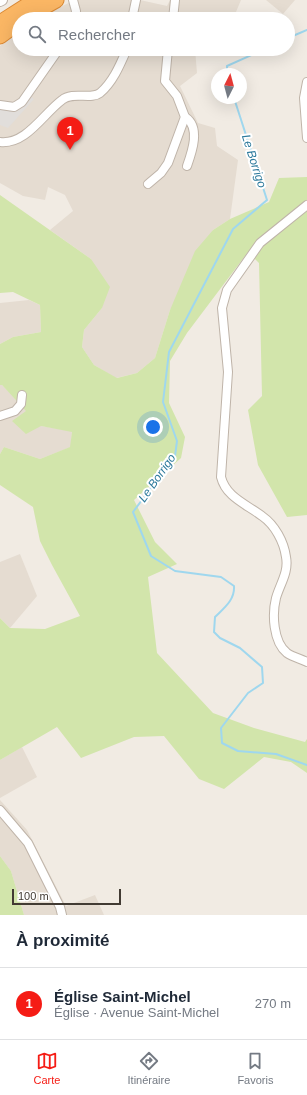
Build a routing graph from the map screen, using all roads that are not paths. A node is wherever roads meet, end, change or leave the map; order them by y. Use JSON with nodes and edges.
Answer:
{"nodes":[{"id":1,"x":36,"y":0,"type":"edge"},
{"id":2,"x":56,"y":0,"type":"edge"},
{"id":3,"x":136,"y":0,"type":"edge"},
{"id":4,"x":175,"y":0,"type":"edge"},
{"id":5,"x":17,"y":12,"type":"edge"},
{"id":6,"x":36,"y":12,"type":"edge"},
{"id":7,"x":133,"y":12,"type":"edge"},
{"id":8,"x":174,"y":12,"type":"edge"},
{"id":9,"x":12,"y":15,"type":"edge"},
{"id":10,"x":0,"y":23,"type":"edge"},
{"id":11,"x":12,"y":27,"type":"edge"},
{"id":12,"x":0,"y":36,"type":"edge"},
{"id":13,"x":54,"y":56,"type":"edge"},
{"id":14,"x":123,"y":56,"type":"edge"},
{"id":15,"x":167,"y":56,"type":"edge"},
{"id":16,"x":307,"y":82,"type":"edge"},
{"id":17,"x":0,"y":105,"type":"edge"},
{"id":18,"x":185,"y":117,"type":"junction"},
{"id":19,"x":307,"y":138,"type":"edge"},
{"id":20,"x":0,"y":142,"type":"edge"},
{"id":21,"x":187,"y":166,"type":"dead end"},
{"id":22,"x":148,"y":184,"type":"dead end"},
{"id":23,"x":307,"y":205,"type":"edge"},
{"id":24,"x":22,"y":395,"type":"dead end"},
{"id":25,"x":0,"y":416,"type":"edge"},
{"id":26,"x":307,"y":662,"type":"edge"},
{"id":27,"x":0,"y":810,"type":"edge"},
{"id":28,"x":62,"y":915,"type":"edge"}],
"edges":[{"from":1,"to":5,"type":"highway"},
{"from":2,"to":6,"type":"highway"},
{"from":3,"to":7,"type":"street"},
{"from":4,"to":8,"type":"street"},
{"from":9,"to":10,"type":"highway"},
{"from":11,"to":12,"type":"highway"},
{"from":13,"to":17,"type":"street"},
{"from":14,"to":20,"type":"street"},
{"from":15,"to":18,"type":"street"},
{"from":16,"to":19,"type":"street"},
{"from":18,"to":21,"type":"street"},
{"from":18,"to":22,"type":"street"},
{"from":23,"to":26,"type":"street"},
{"from":24,"to":25,"type":"street"},
{"from":27,"to":28,"type":"street"}]}
